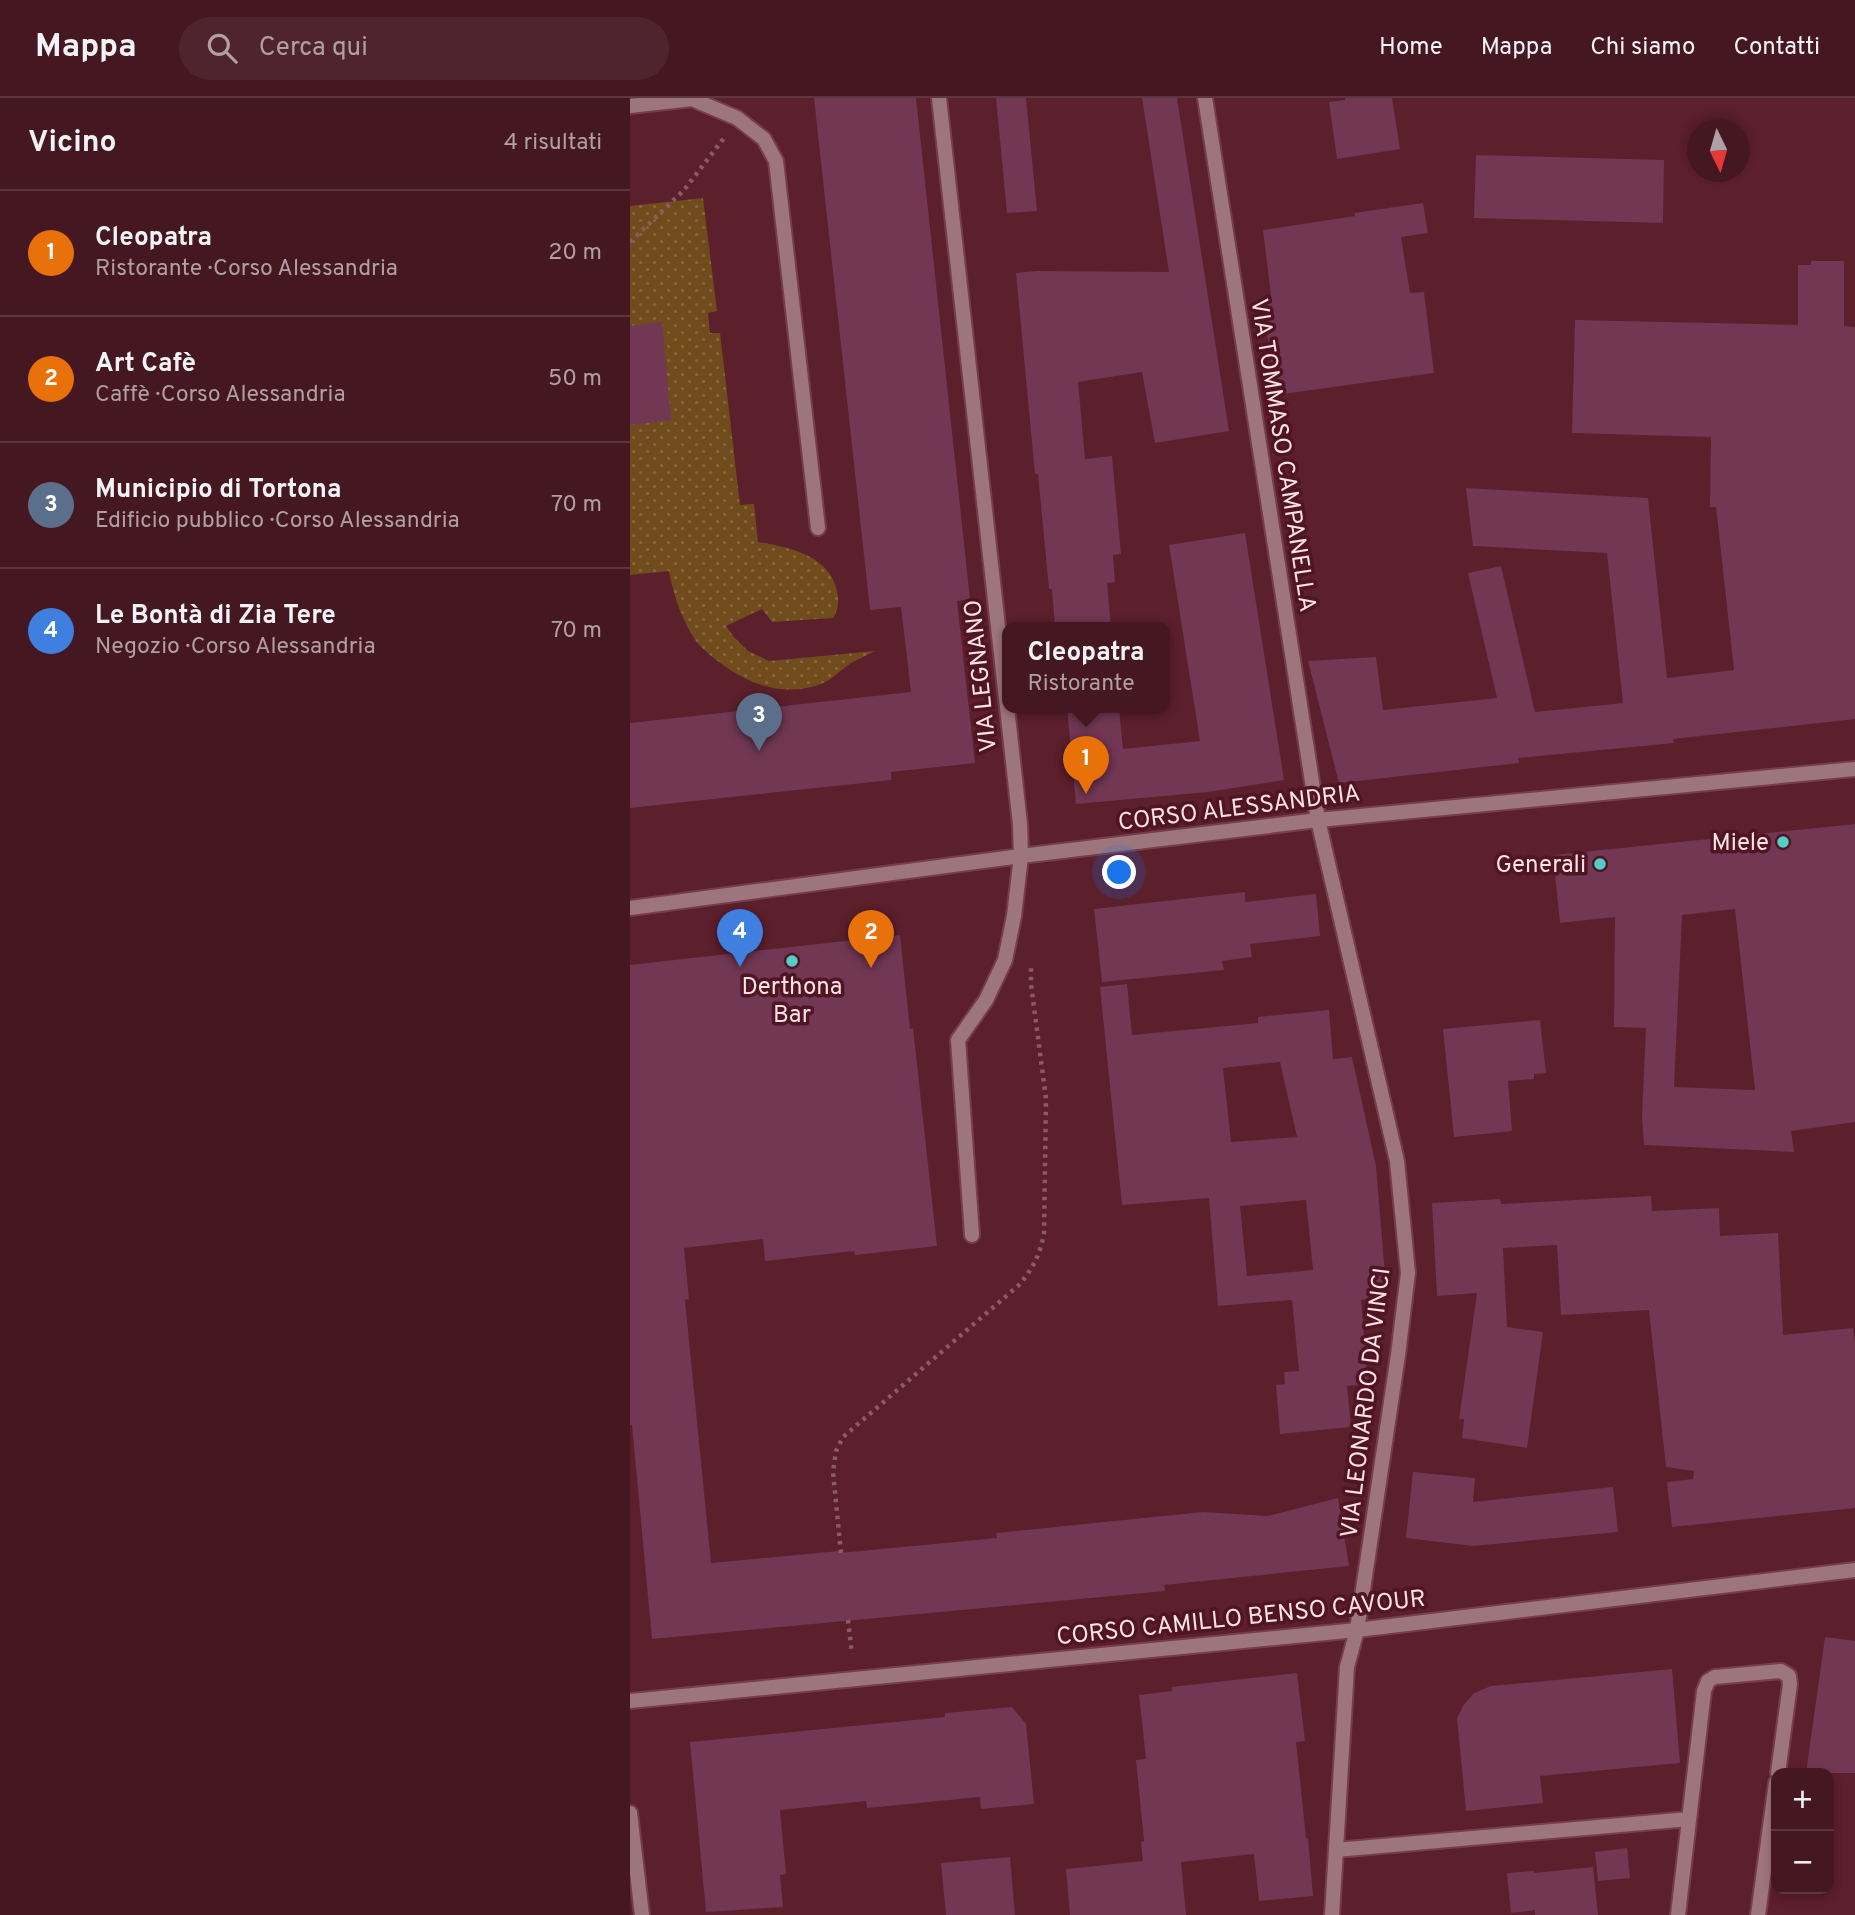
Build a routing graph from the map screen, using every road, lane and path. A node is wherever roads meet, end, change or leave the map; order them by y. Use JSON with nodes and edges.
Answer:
{"nodes":[{"id":1,"x":939,"y":98,"type":"edge"},
{"id":2,"x":1205,"y":98,"type":"edge"},
{"id":3,"x":630,"y":106,"type":"edge"},
{"id":4,"x":737,"y":118,"type":"junction"},
{"id":5,"x":630,"y":242,"type":"edge"},
{"id":6,"x":818,"y":528,"type":"dead end"},
{"id":7,"x":1002,"y":666,"type":"edge"},
{"id":8,"x":1007,"y":713,"type":"edge"},
{"id":9,"x":1855,"y":768,"type":"edge"},
{"id":10,"x":1318,"y":820,"type":"junction"},
{"id":11,"x":1021,"y":856,"type":"junction"},
{"id":12,"x":630,"y":908,"type":"edge"},
{"id":13,"x":972,"y":1236,"type":"dead end"},
{"id":14,"x":833,"y":1472,"type":"dead end"},
{"id":15,"x":841,"y":1553,"type":"dead end"},
{"id":16,"x":1855,"y":1570,"type":"edge"},
{"id":17,"x":848,"y":1620,"type":"dead end"},
{"id":18,"x":1357,"y":1630,"type":"junction"},
{"id":19,"x":854,"y":1679,"type":"junction"},
{"id":20,"x":630,"y":1701,"type":"edge"},
{"id":21,"x":1779,"y":1768,"type":"edge"},
{"id":22,"x":630,"y":1813,"type":"edge"},
{"id":23,"x":1689,"y":1819,"type":"junction"},
{"id":24,"x":1771,"y":1820,"type":"edge"},
{"id":25,"x":1335,"y":1850,"type":"junction"},
{"id":26,"x":642,"y":1915,"type":"edge"},
{"id":27,"x":1332,"y":1915,"type":"edge"},
{"id":28,"x":1678,"y":1915,"type":"edge"},
{"id":29,"x":1758,"y":1915,"type":"edge"}],
"edges":[{"from":1,"to":7,"type":"street","name":"VIA LEGNANO"},
{"from":2,"to":10,"type":"street","name":"VIA TOMMASO CAMPANELLA"},
{"from":3,"to":4,"type":"street"},
{"from":4,"to":5,"type":"path"},
{"from":4,"to":6,"type":"street"},
{"from":8,"to":11,"type":"street","name":"VIA LEGNANO"},
{"from":9,"to":10,"type":"street","name":"CORSO ALESSANDRIA"},
{"from":10,"to":11,"type":"street","name":"CORSO ALESSANDRIA"},
{"from":10,"to":18,"type":"street","name":"VIA LEONARDO DA VINCI"},
{"from":11,"to":12,"type":"street","name":"CORSO ALESSANDRIA"},
{"from":11,"to":13,"type":"street","name":"VIA LEGNANO"},
{"from":14,"to":15,"type":"path"},
{"from":16,"to":18,"type":"street","name":"CORSO CAMILLO BENSO CAVOUR"},
{"from":17,"to":19,"type":"path"},
{"from":18,"to":19,"type":"street","name":"CORSO CAMILLO BENSO CAVOUR"},
{"from":18,"to":25,"type":"street","name":"VIA LEONARDO DA VINCI"},
{"from":19,"to":20,"type":"street","name":"CORSO CAMILLO BENSO CAVOUR"},
{"from":21,"to":23,"type":"street"},
{"from":22,"to":26,"type":"street"},
{"from":23,"to":25,"type":"street"},
{"from":23,"to":28,"type":"street"},
{"from":24,"to":29,"type":"street"},
{"from":25,"to":27,"type":"street","name":"VIA LEONARDO DA VINCI"}]}
